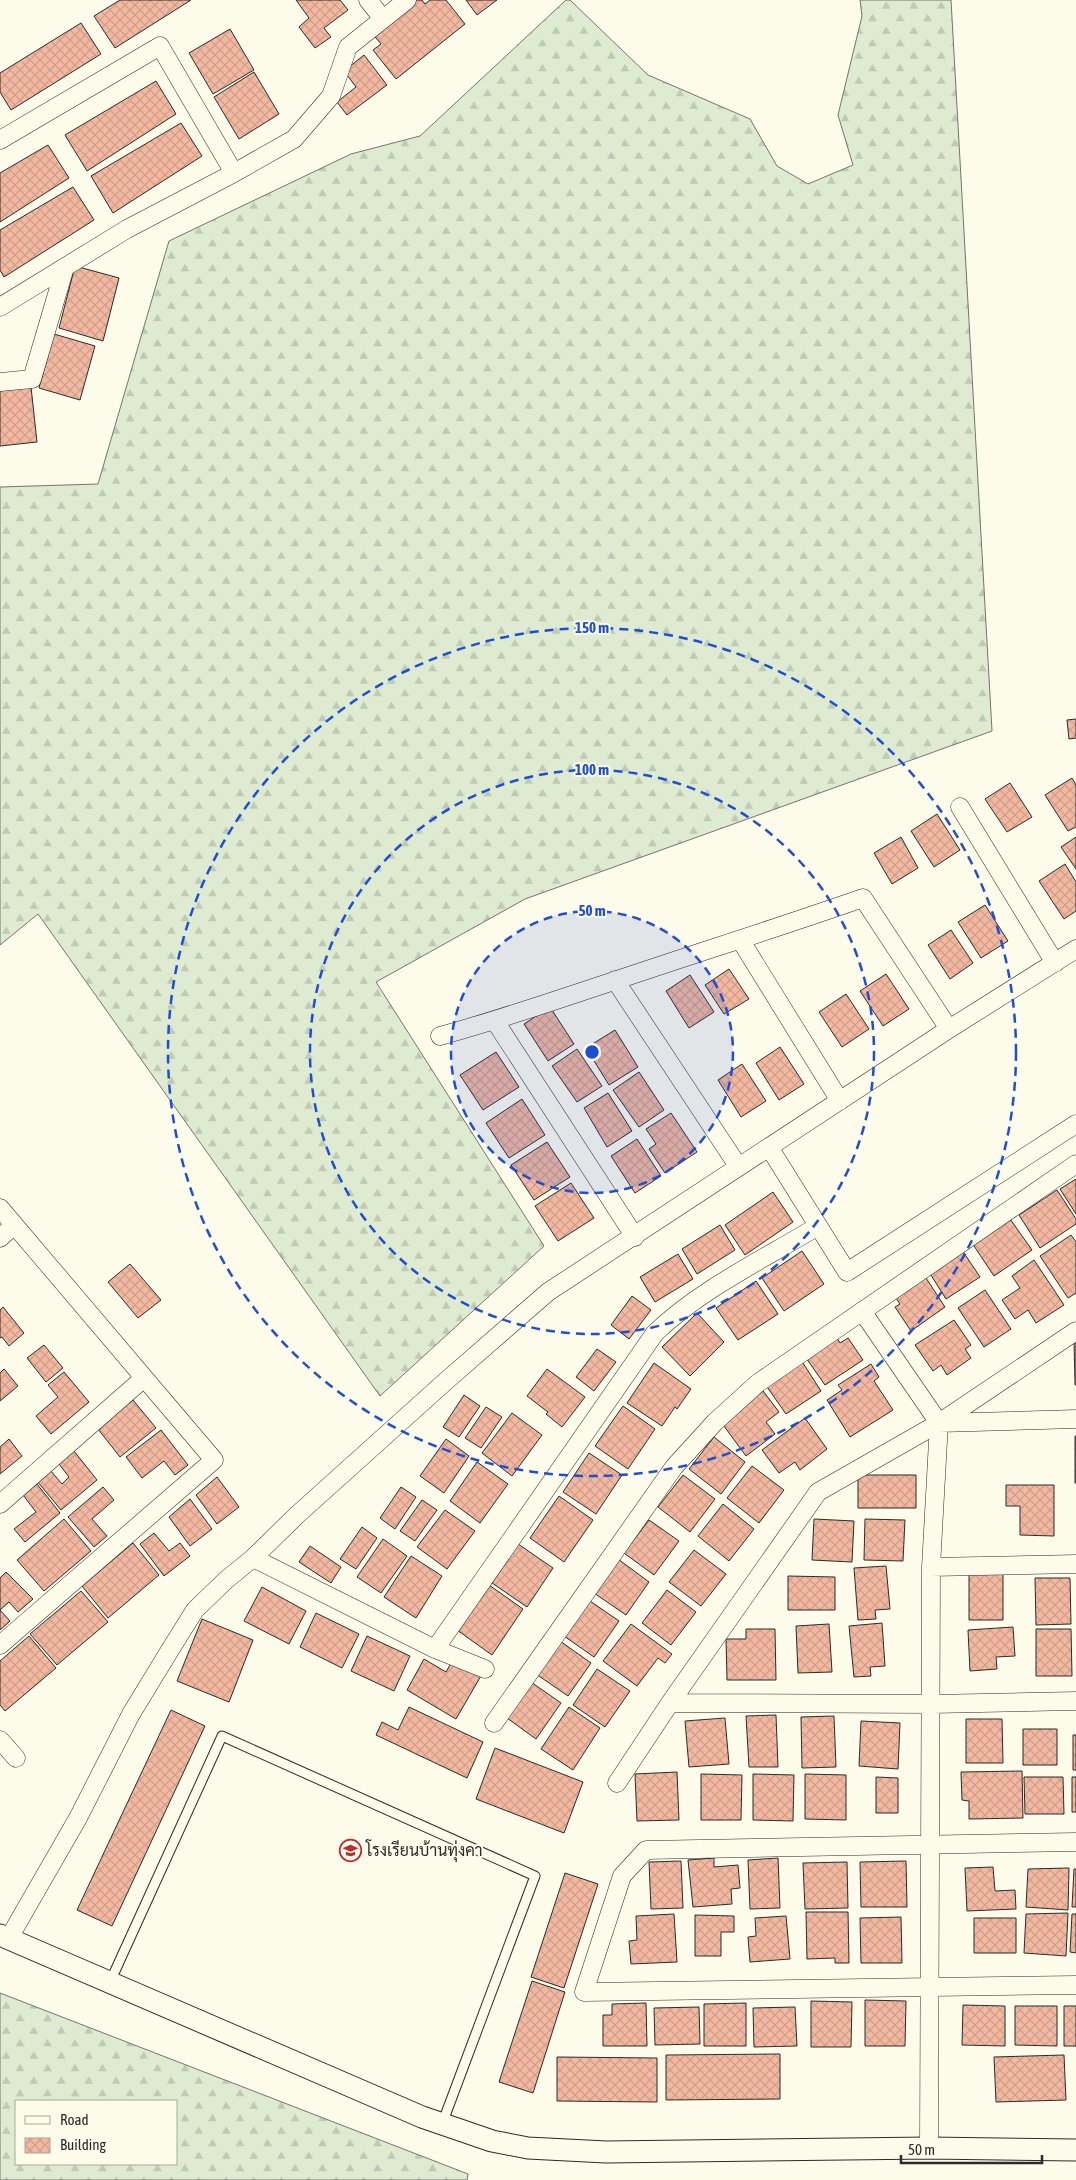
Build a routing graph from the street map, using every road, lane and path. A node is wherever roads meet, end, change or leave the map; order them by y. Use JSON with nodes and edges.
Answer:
{"nodes":[{"id":1,"x":368,"y":0,"type":"edge"},
{"id":2,"x":407,"y":0,"type":"edge"},
{"id":3,"x":383,"y":19,"type":"junction"},
{"id":4,"x":0,"y":140,"type":"edge"},
{"id":5,"x":234,"y":174,"type":"junction"},
{"id":6,"x":65,"y":267,"type":"junction"},
{"id":7,"x":0,"y":307,"type":"edge"},
{"id":8,"x":0,"y":382,"type":"edge"},
{"id":9,"x":960,"y":807,"type":"dead end"},
{"id":10,"x":741,"y":941,"type":"junction"},
{"id":11,"x":1076,"y":949,"type":"edge"},
{"id":12,"x":1055,"y":963,"type":"junction"},
{"id":13,"x":615,"y":980,"type":"junction"},
{"id":14,"x":495,"y":1022,"type":"junction"},
{"id":15,"x":949,"y":1029,"type":"junction"},
{"id":16,"x":440,"y":1036,"type":"dead end"},
{"id":17,"x":840,"y":1101,"type":"junction"},
{"id":18,"x":1076,"y":1124,"type":"edge"},
{"id":19,"x":769,"y":1147,"type":"junction"},
{"id":20,"x":1076,"y":1164,"type":"edge"},
{"id":21,"x":738,"y":1166,"type":"junction"},
{"id":22,"x":0,"y":1208,"type":"edge"},
{"id":23,"x":14,"y":1225,"type":"junction"},
{"id":24,"x":818,"y":1226,"type":"junction"},
{"id":25,"x":635,"y":1237,"type":"junction"},
{"id":26,"x":0,"y":1238,"type":"edge"},
{"id":27,"x":862,"y":1312,"type":"junction"},
{"id":28,"x":1076,"y":1331,"type":"edge"},
{"id":29,"x":144,"y":1378,"type":"junction"},
{"id":30,"x":1076,"y":1419,"type":"edge"},
{"id":31,"x":940,"y":1423,"type":"junction"},
{"id":32,"x":0,"y":1504,"type":"edge"},
{"id":33,"x":253,"y":1558,"type":"junction"},
{"id":34,"x":1076,"y":1564,"type":"edge"},
{"id":35,"x":931,"y":1567,"type":"junction"},
{"id":36,"x":0,"y":1646,"type":"edge"},
{"id":37,"x":436,"y":1649,"type":"junction"},
{"id":38,"x":484,"y":1669,"type":"dead end"},
{"id":39,"x":1076,"y":1701,"type":"edge"},
{"id":40,"x":670,"y":1703,"type":"junction"},
{"id":41,"x":932,"y":1704,"type":"junction"},
{"id":42,"x":494,"y":1724,"type":"dead end"},
{"id":43,"x":0,"y":1740,"type":"edge"},
{"id":44,"x":16,"y":1758,"type":"dead end"},
{"id":45,"x":617,"y":1783,"type":"dead end"},
{"id":46,"x":1076,"y":1842,"type":"edge"},
{"id":47,"x":931,"y":1844,"type":"junction"},
{"id":48,"x":5,"y":1936,"type":"edge"},
{"id":49,"x":110,"y":1982,"type":"junction"},
{"id":50,"x":1076,"y":1985,"type":"edge"},
{"id":51,"x":931,"y":1988,"type":"junction"},
{"id":52,"x":442,"y":2124,"type":"junction"},
{"id":53,"x":930,"y":2148,"type":"junction"},
{"id":54,"x":1076,"y":2150,"type":"edge"}],
"edges":[{"from":1,"to":3,"type":"street"},
{"from":2,"to":3,"type":"street"},
{"from":3,"to":5,"type":"street"},
{"from":4,"to":5,"type":"street"},
{"from":5,"to":6,"type":"street"},
{"from":6,"to":7,"type":"street"},
{"from":6,"to":8,"type":"street"},
{"from":9,"to":12,"type":"street"},
{"from":10,"to":13,"type":"street"},
{"from":10,"to":15,"type":"street"},
{"from":10,"to":17,"type":"street"},
{"from":11,"to":12,"type":"street"},
{"from":12,"to":15,"type":"street"},
{"from":13,"to":14,"type":"street"},
{"from":13,"to":21,"type":"street"},
{"from":14,"to":16,"type":"street"},
{"from":14,"to":25,"type":"street"},
{"from":15,"to":17,"type":"street"},
{"from":17,"to":19,"type":"street"},
{"from":18,"to":24,"type":"street"},
{"from":19,"to":21,"type":"street"},
{"from":19,"to":24,"type":"street"},
{"from":20,"to":27,"type":"street"},
{"from":21,"to":25,"type":"street"},
{"from":22,"to":23,"type":"street"},
{"from":23,"to":26,"type":"street"},
{"from":23,"to":29,"type":"street"},
{"from":24,"to":37,"type":"street"},
{"from":25,"to":33,"type":"street"},
{"from":27,"to":31,"type":"street"},
{"from":27,"to":42,"type":"street"},
{"from":28,"to":31,"type":"street"},
{"from":29,"to":32,"type":"street"},
{"from":29,"to":36,"type":"street"},
{"from":30,"to":31,"type":"street"},
{"from":31,"to":35,"type":"street"},
{"from":31,"to":40,"type":"street"},
{"from":33,"to":37,"type":"street"},
{"from":33,"to":48,"type":"street"},
{"from":34,"to":35,"type":"street"},
{"from":35,"to":41,"type":"street"},
{"from":37,"to":38,"type":"street"},
{"from":39,"to":41,"type":"street"},
{"from":40,"to":41,"type":"street"},
{"from":40,"to":45,"type":"street"},
{"from":41,"to":47,"type":"street"},
{"from":43,"to":44,"type":"street"},
{"from":46,"to":47,"type":"street"},
{"from":47,"to":51,"type":"street"},
{"from":47,"to":51,"type":"street"},
{"from":48,"to":49,"type":"street"},
{"from":49,"to":52,"type":"street"},
{"from":49,"to":52,"type":"lane"},
{"from":50,"to":51,"type":"street"},
{"from":51,"to":53,"type":"street"},
{"from":52,"to":53,"type":"street"},
{"from":53,"to":54,"type":"street"}]}
